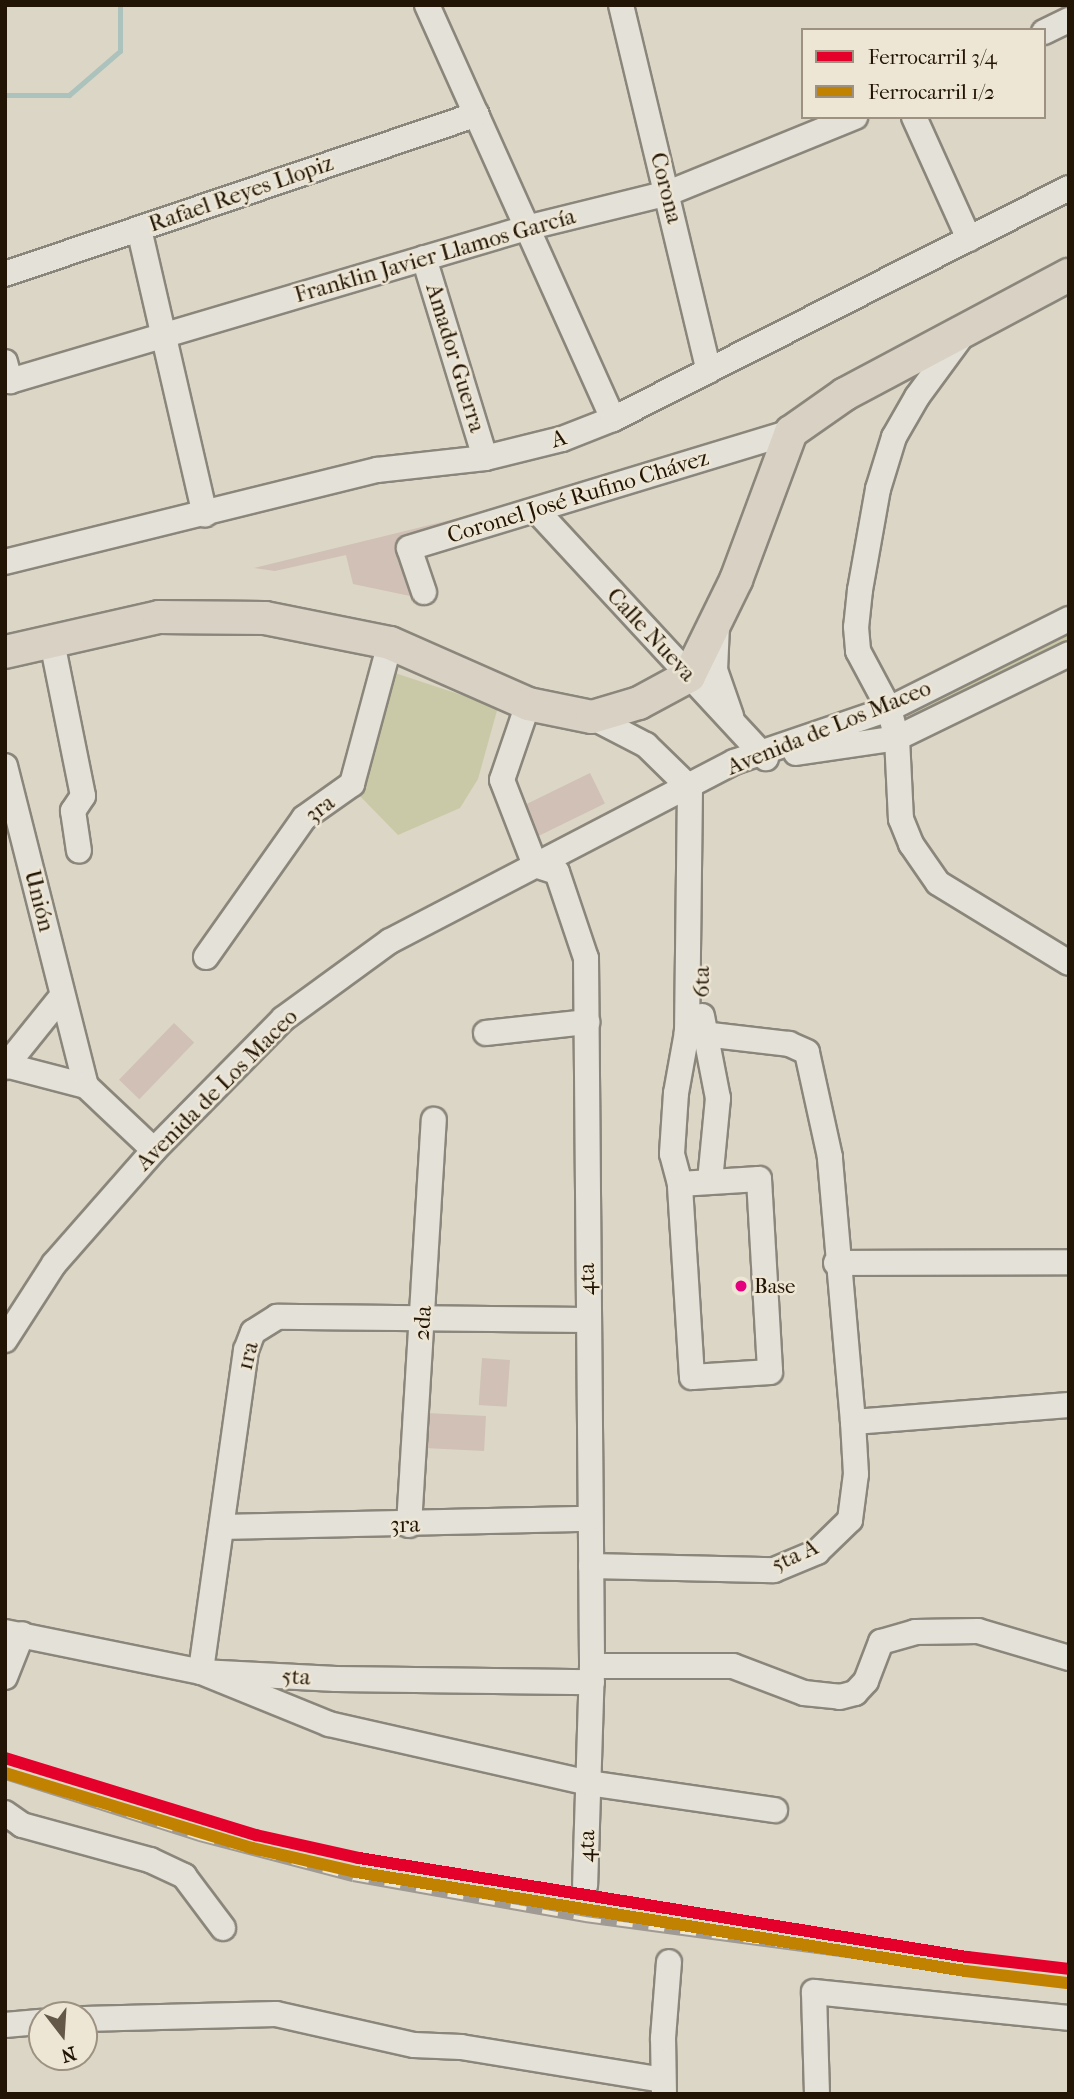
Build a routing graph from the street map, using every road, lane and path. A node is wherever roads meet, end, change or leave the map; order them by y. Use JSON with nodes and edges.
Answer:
{"nodes":[{"id":1,"x":427,"y":5,"type":"edge"},
{"id":2,"x":621,"y":5,"type":"edge"},
{"id":3,"x":1069,"y":20,"type":"edge"},
{"id":4,"x":1046,"y":31,"type":"edge"},
{"id":5,"x":477,"y":114,"type":"junction"},
{"id":6,"x":850,"y":119,"type":"edge"},
{"id":7,"x":915,"y":119,"type":"edge"},
{"id":8,"x":1069,"y":188,"type":"edge"},
{"id":9,"x":668,"y":193,"type":"junction"},
{"id":10,"x":530,"y":227,"type":"junction"},
{"id":11,"x":139,"y":229,"type":"junction"},
{"id":12,"x":970,"y":239,"type":"junction"},
{"id":13,"x":424,"y":258,"type":"junction"},
{"id":14,"x":5,"y":274,"type":"edge"},
{"id":15,"x":1069,"y":275,"type":"edge"},
{"id":16,"x":969,"y":327,"type":"junction"},
{"id":17,"x":164,"y":335,"type":"junction"},
{"id":18,"x":8,"y":371,"type":"edge"},
{"id":19,"x":709,"y":371,"type":"junction"},
{"id":20,"x":613,"y":419,"type":"junction"},
{"id":21,"x":791,"y":432,"type":"junction"},
{"id":22,"x":485,"y":458,"type":"junction"},
{"id":23,"x":537,"y":511,"type":"junction"},
{"id":24,"x":205,"y":514,"type":"junction"},
{"id":25,"x":5,"y":562,"type":"edge"},
{"id":26,"x":424,"y":592,"type":"dead end"},
{"id":27,"x":1069,"y":620,"type":"edge"},
{"id":28,"x":717,"y":624,"type":"junction"},
{"id":29,"x":52,"y":642,"type":"junction"},
{"id":30,"x":390,"y":643,"type":"junction"},
{"id":31,"x":5,"y":652,"type":"edge"},
{"id":32,"x":1069,"y":654,"type":"edge"},
{"id":33,"x":689,"y":676,"type":"junction"},
{"id":34,"x":528,"y":705,"type":"junction"},
{"id":35,"x":889,"y":709,"type":"junction"},
{"id":36,"x":592,"y":717,"type":"junction"},
{"id":37,"x":735,"y":726,"type":"junction"},
{"id":38,"x":897,"y":738,"type":"junction"},
{"id":39,"x":762,"y":755,"type":"junction"},
{"id":40,"x":5,"y":766,"type":"edge"},
{"id":41,"x":696,"y":784,"type":"junction"},
{"id":42,"x":79,"y":851,"type":"dead end"},
{"id":43,"x":535,"y":865,"type":"junction"},
{"id":44,"x":206,"y":957,"type":"dead end"},
{"id":45,"x":1069,"y":963,"type":"edge"},
{"id":46,"x":62,"y":996,"type":"junction"},
{"id":47,"x":587,"y":1023,"type":"junction"},
{"id":48,"x":694,"y":1032,"type":"junction"},
{"id":49,"x":486,"y":1033,"type":"dead end"},
{"id":50,"x":6,"y":1066,"type":"edge"},
{"id":51,"x":86,"y":1086,"type":"junction"},
{"id":52,"x":434,"y":1120,"type":"dead end"},
{"id":53,"x":154,"y":1150,"type":"junction"},
{"id":54,"x":710,"y":1181,"type":"junction"},
{"id":55,"x":680,"y":1184,"type":"junction"},
{"id":56,"x":1069,"y":1262,"type":"edge"},
{"id":57,"x":836,"y":1263,"type":"junction"},
{"id":58,"x":423,"y":1319,"type":"junction"},
{"id":59,"x":586,"y":1320,"type":"junction"},
{"id":60,"x":5,"y":1340,"type":"edge"},
{"id":61,"x":1069,"y":1405,"type":"edge"},
{"id":62,"x":853,"y":1422,"type":"junction"},
{"id":63,"x":588,"y":1519,"type":"junction"},
{"id":64,"x":409,"y":1525,"type":"junction"},
{"id":65,"x":222,"y":1527,"type":"junction"},
{"id":66,"x":591,"y":1566,"type":"junction"},
{"id":67,"x":14,"y":1633,"type":"edge"},
{"id":68,"x":1069,"y":1658,"type":"edge"},
{"id":69,"x":201,"y":1672,"type":"junction"},
{"id":70,"x":592,"y":1674,"type":"junction"},
{"id":71,"x":5,"y":1677,"type":"edge"},
{"id":72,"x":589,"y":1783,"type":"junction"},
{"id":73,"x":775,"y":1810,"type":"dead end"},
{"id":74,"x":5,"y":1813,"type":"edge"},
{"id":75,"x":585,"y":1885,"type":"dead end"},
{"id":76,"x":223,"y":1928,"type":"dead end"},
{"id":77,"x":669,"y":1962,"type":"dead end"},
{"id":78,"x":1069,"y":2018,"type":"edge"},
{"id":79,"x":98,"y":2019,"type":"edge"},
{"id":80,"x":28,"y":2023,"type":"edge"},
{"id":81,"x":5,"y":2025,"type":"edge"},
{"id":82,"x":663,"y":2087,"type":"edge"},
{"id":83,"x":817,"y":2094,"type":"edge"}],
"edges":[{"from":1,"to":5,"type":"street"},
{"from":2,"to":9,"type":"street","name":"Corona"},
{"from":3,"to":4,"type":"street"},
{"from":5,"to":10,"type":"street"},
{"from":5,"to":11,"type":"street","name":"Rafael Reyes Llopiz"},
{"from":6,"to":9,"type":"street","name":"Franklin Javier Llamos García"},
{"from":7,"to":12,"type":"street"},
{"from":8,"to":12,"type":"street","name":"A"},
{"from":9,"to":10,"type":"street","name":"Franklin Javier Llamos García"},
{"from":9,"to":19,"type":"street","name":"Corona"},
{"from":10,"to":13,"type":"street","name":"Franklin Javier Llamos García"},
{"from":10,"to":20,"type":"street"},
{"from":11,"to":14,"type":"street","name":"Rafael Reyes Llopiz"},
{"from":11,"to":17,"type":"street"},
{"from":12,"to":19,"type":"street","name":"A"},
{"from":13,"to":17,"type":"street","name":"Franklin Javier Llamos García"},
{"from":13,"to":22,"type":"street","name":"Amador Guerra"},
{"from":15,"to":16,"type":"main road","name":"Coronel José Rufino Chávez"},
{"from":16,"to":21,"type":"main road","name":"Coronel José Rufino Chávez"},
{"from":16,"to":35,"type":"street"},
{"from":17,"to":18,"type":"street","name":"Franklin Javier Llamos García"},
{"from":17,"to":24,"type":"street"},
{"from":19,"to":20,"type":"street","name":"A"},
{"from":20,"to":22,"type":"street","name":"A"},
{"from":21,"to":23,"type":"street","name":"Coronel José Rufino Chávez"},
{"from":21,"to":28,"type":"main road"},
{"from":22,"to":24,"type":"street","name":"A"},
{"from":23,"to":26,"type":"street","name":"Coronel José Rufino Chávez"},
{"from":23,"to":33,"type":"street","name":"Calle Nueva"},
{"from":24,"to":25,"type":"street","name":"A"},
{"from":27,"to":35,"type":"street","name":"Avenida de Los Maceo"},
{"from":28,"to":33,"type":"main road"},
{"from":28,"to":37,"type":"street"},
{"from":29,"to":30,"type":"main road"},
{"from":29,"to":31,"type":"main road"},
{"from":29,"to":42,"type":"street"},
{"from":30,"to":34,"type":"main road"},
{"from":30,"to":44,"type":"street","name":"3ra"},
{"from":32,"to":38,"type":"street","name":"Avenida de Los Maceo"},
{"from":33,"to":36,"type":"main road"},
{"from":33,"to":37,"type":"street","name":"Calle Nueva"},
{"from":34,"to":36,"type":"main road"},
{"from":34,"to":43,"type":"street"},
{"from":35,"to":38,"type":"street"},
{"from":35,"to":39,"type":"street","name":"Avenida de Los Maceo"},
{"from":36,"to":41,"type":"street"},
{"from":37,"to":39,"type":"street","name":"Calle Nueva"},
{"from":38,"to":39,"type":"street","name":"Avenida de Los Maceo"},
{"from":38,"to":45,"type":"street"},
{"from":39,"to":41,"type":"street","name":"Avenida de Los Maceo"},
{"from":40,"to":46,"type":"street","name":"Unión"},
{"from":41,"to":43,"type":"street","name":"Avenida de Los Maceo"},
{"from":41,"to":48,"type":"street","name":"6ta"},
{"from":43,"to":47,"type":"street","name":"4ta"},
{"from":43,"to":53,"type":"street","name":"Avenida de Los Maceo"},
{"from":46,"to":50,"type":"street"},
{"from":46,"to":51,"type":"street","name":"Unión"},
{"from":47,"to":49,"type":"street"},
{"from":47,"to":59,"type":"street","name":"4ta"},
{"from":48,"to":54,"type":"street","name":"6ta"},
{"from":48,"to":55,"type":"street","name":"6ta"},
{"from":48,"to":57,"type":"street","name":"5ta A"},
{"from":50,"to":51,"type":"street"},
{"from":51,"to":53,"type":"street"},
{"from":52,"to":58,"type":"street","name":"2da"},
{"from":53,"to":60,"type":"street","name":"Avenida de Los Maceo"},
{"from":54,"to":55,"type":"street"},
{"from":54,"to":55,"type":"street","name":"6ta"},
{"from":56,"to":57,"type":"street"},
{"from":57,"to":62,"type":"street","name":"5ta A"},
{"from":58,"to":59,"type":"street","name":"1ra"},
{"from":58,"to":64,"type":"street","name":"2da"},
{"from":58,"to":65,"type":"street","name":"1ra"},
{"from":59,"to":63,"type":"street","name":"4ta"},
{"from":61,"to":62,"type":"street"},
{"from":62,"to":66,"type":"street","name":"5ta A"},
{"from":63,"to":64,"type":"street","name":"3ra"},
{"from":63,"to":66,"type":"street","name":"4ta"},
{"from":64,"to":65,"type":"street","name":"3ra"},
{"from":65,"to":69,"type":"street","name":"1ra"},
{"from":66,"to":70,"type":"street","name":"4ta"},
{"from":67,"to":69,"type":"street","name":"5ta"},
{"from":67,"to":71,"type":"street"},
{"from":68,"to":70,"type":"street","name":"5ta"},
{"from":69,"to":70,"type":"street","name":"5ta"},
{"from":69,"to":72,"type":"street"},
{"from":70,"to":72,"type":"street","name":"4ta"},
{"from":72,"to":73,"type":"street"},
{"from":72,"to":75,"type":"street","name":"4ta"},
{"from":74,"to":76,"type":"street"},
{"from":77,"to":82,"type":"street"},
{"from":78,"to":83,"type":"street"},
{"from":79,"to":82,"type":"street"},
{"from":80,"to":81,"type":"street"}]}
